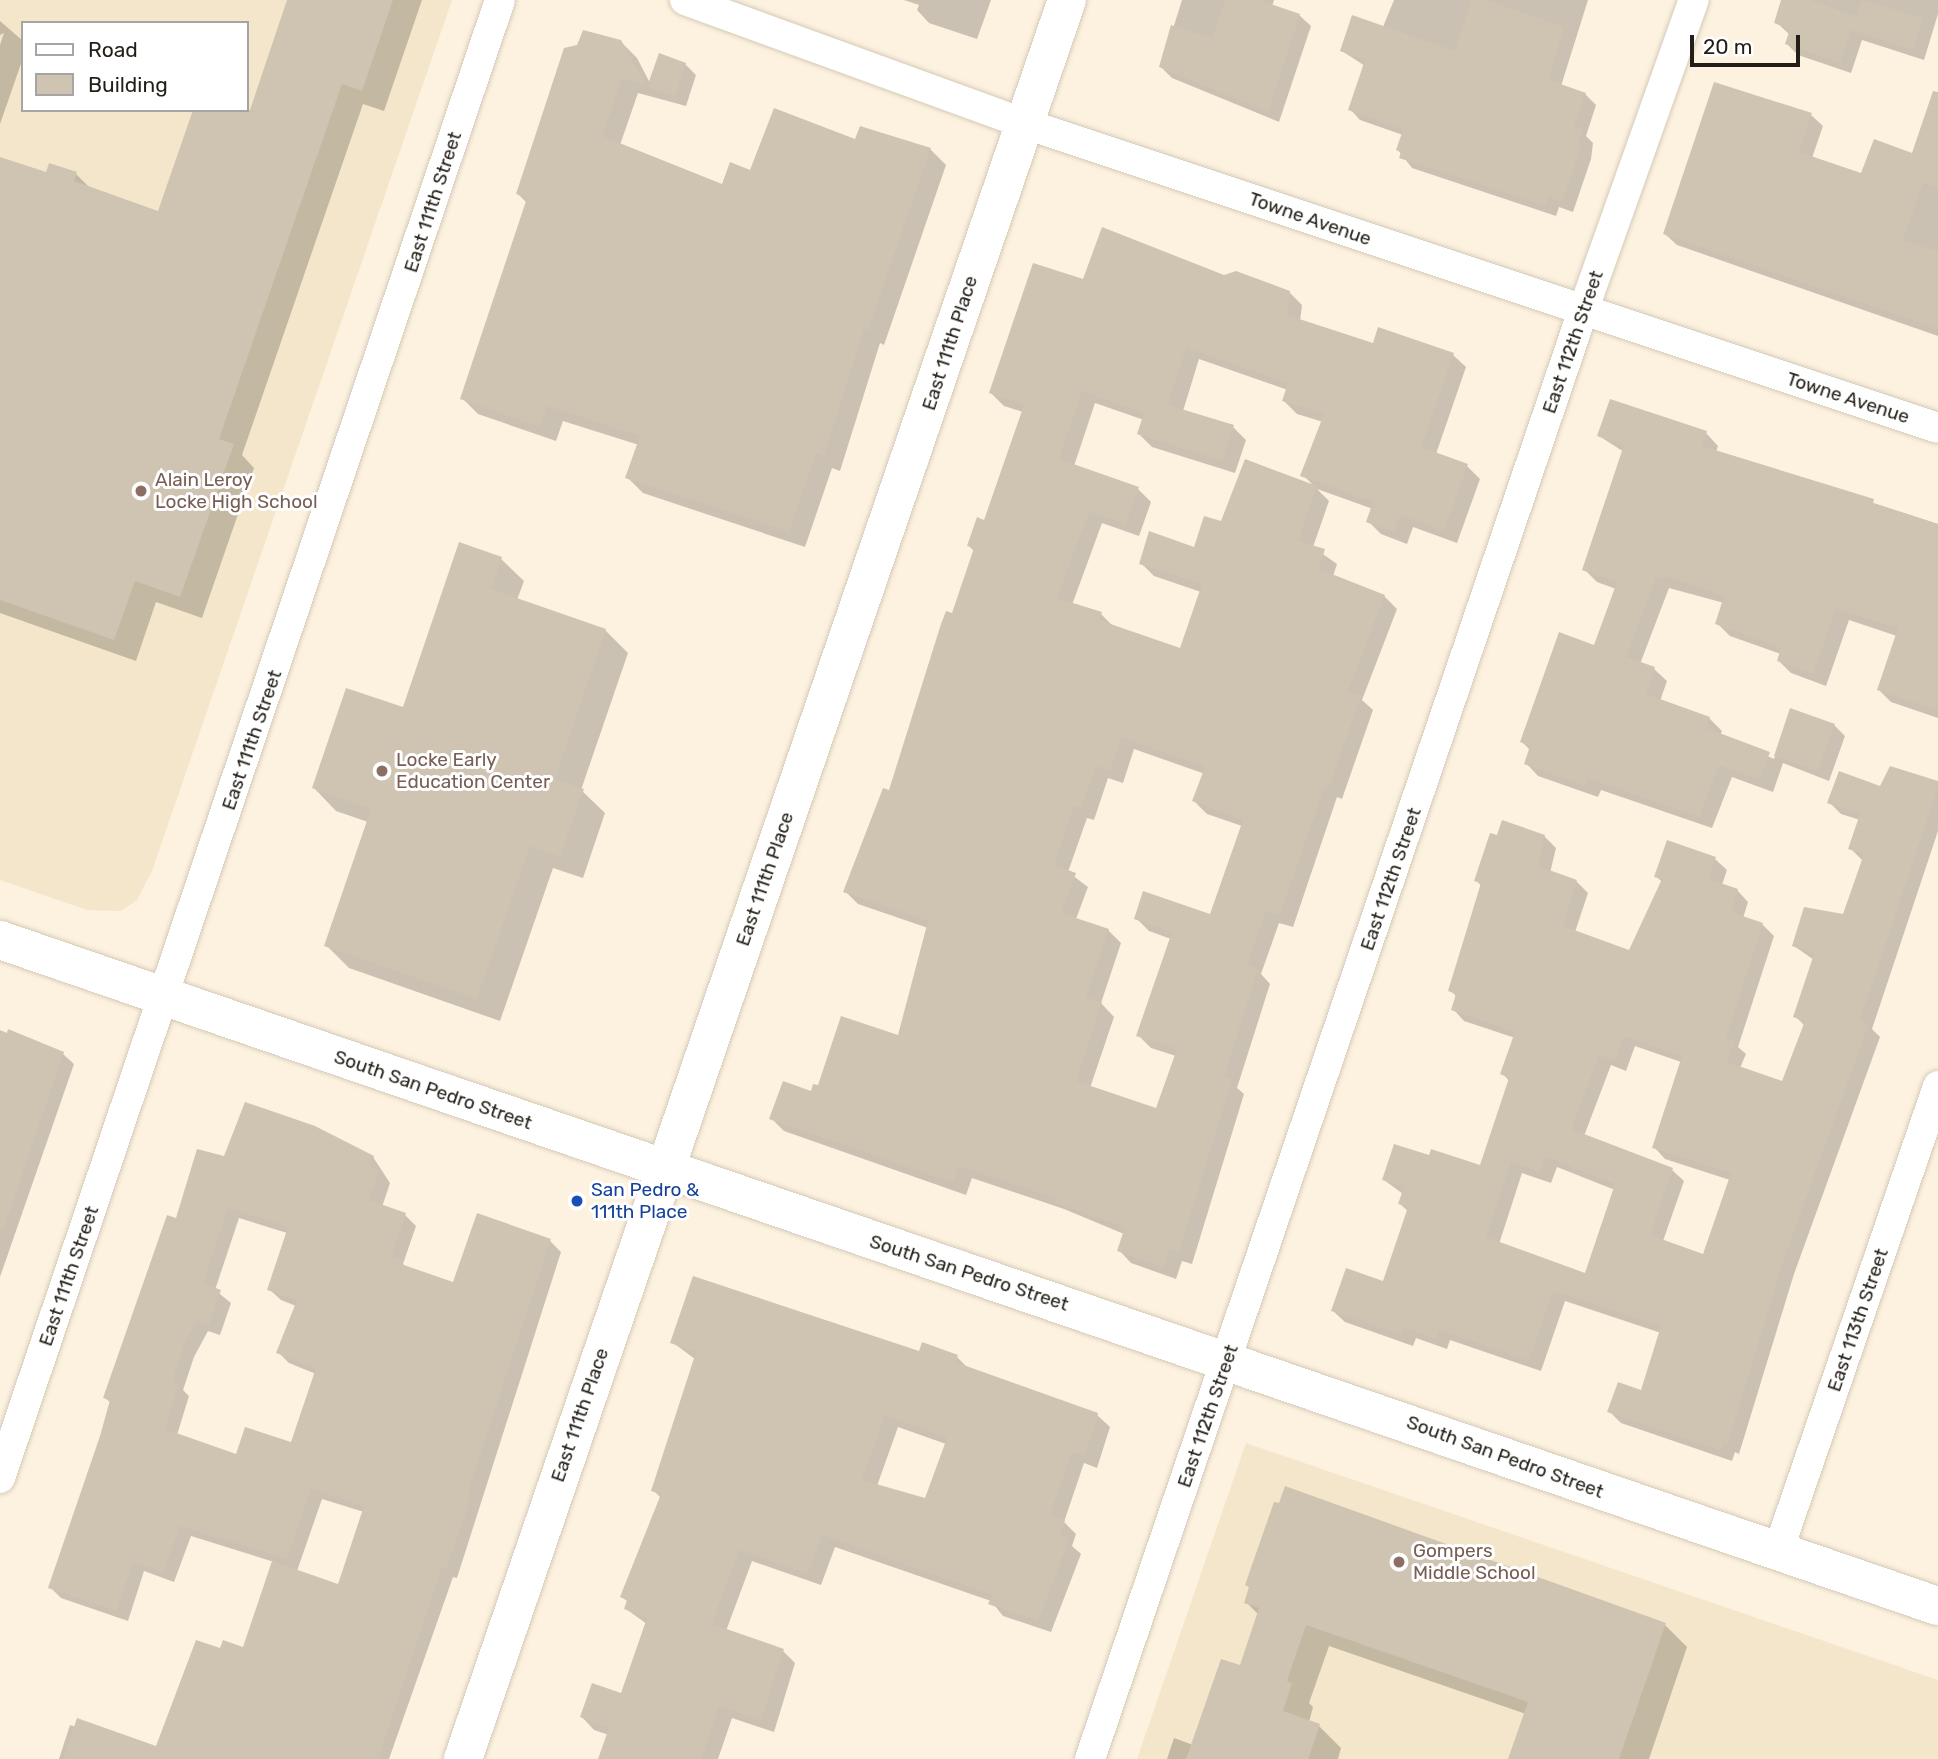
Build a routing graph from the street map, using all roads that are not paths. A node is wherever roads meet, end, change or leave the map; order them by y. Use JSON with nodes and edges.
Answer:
{"nodes":[{"id":1,"x":500,"y":0,"type":"edge"},
{"id":2,"x":685,"y":0,"type":"edge"},
{"id":3,"x":1067,"y":0,"type":"edge"},
{"id":4,"x":1694,"y":0,"type":"edge"},
{"id":5,"x":1023,"y":123,"type":"junction"},
{"id":6,"x":1583,"y":311,"type":"junction"},
{"id":7,"x":1938,"y":428,"type":"edge"},
{"id":8,"x":0,"y":940,"type":"edge"},
{"id":9,"x":163,"y":999,"type":"junction"},
{"id":10,"x":1938,"y":1086,"type":"edge"},
{"id":11,"x":664,"y":1171,"type":"junction"},
{"id":12,"x":1228,"y":1359,"type":"junction"},
{"id":13,"x":0,"y":1478,"type":"edge"},
{"id":14,"x":1777,"y":1554,"type":"junction"},
{"id":15,"x":1938,"y":1606,"type":"edge"},
{"id":16,"x":463,"y":1759,"type":"edge"},
{"id":17,"x":1090,"y":1759,"type":"edge"}],
"edges":[{"from":1,"to":9,"type":"street","name":"East 111th Street"},
{"from":2,"to":5,"type":"street","name":"Towne Avenue"},
{"from":3,"to":5,"type":"street","name":"East 111th Place"},
{"from":4,"to":6,"type":"street","name":"East 112th Street"},
{"from":5,"to":6,"type":"street","name":"Towne Avenue"},
{"from":5,"to":11,"type":"street","name":"East 111th Place"},
{"from":6,"to":7,"type":"street","name":"Towne Avenue"},
{"from":6,"to":12,"type":"street","name":"East 112th Street"},
{"from":8,"to":9,"type":"street","name":"South San Pedro Street"},
{"from":9,"to":11,"type":"street","name":"South San Pedro Street"},
{"from":9,"to":13,"type":"street","name":"East 111th Street"},
{"from":10,"to":14,"type":"street","name":"East 113th Street"},
{"from":11,"to":12,"type":"street","name":"South San Pedro Street"},
{"from":11,"to":16,"type":"street","name":"East 111th Place"},
{"from":12,"to":14,"type":"street","name":"South San Pedro Street"},
{"from":12,"to":17,"type":"street","name":"East 112th Street"},
{"from":14,"to":15,"type":"street","name":"South San Pedro Street"}]}
